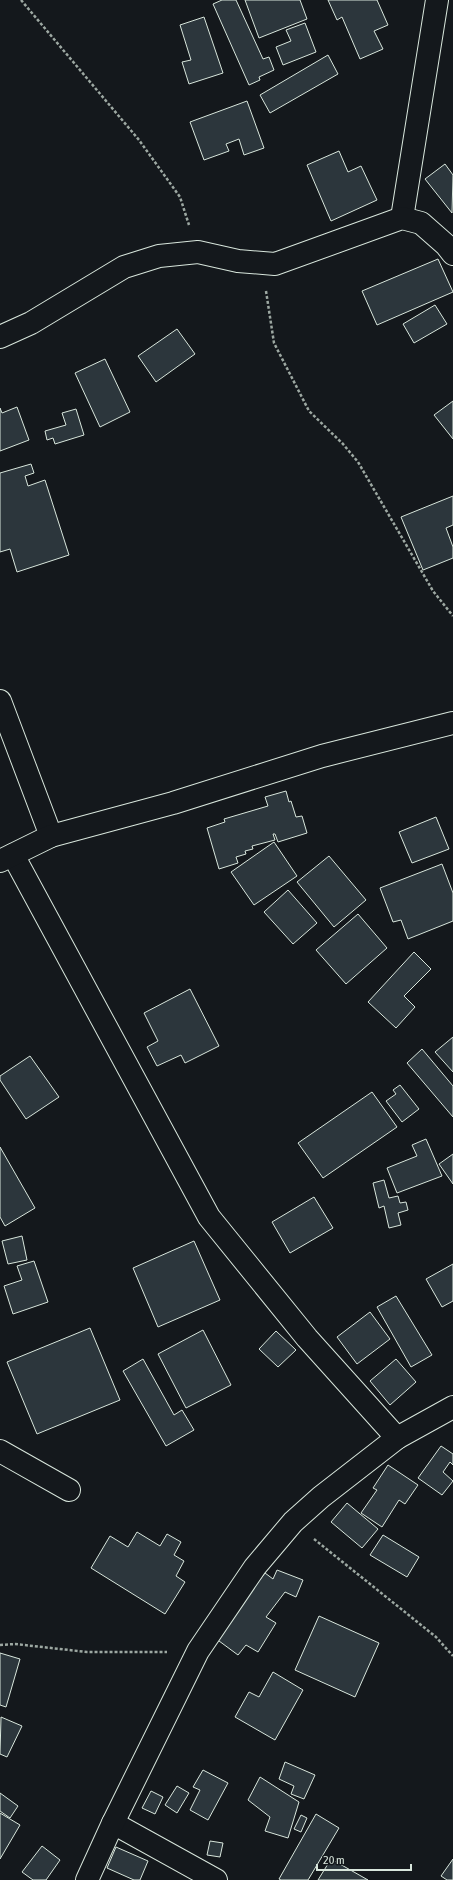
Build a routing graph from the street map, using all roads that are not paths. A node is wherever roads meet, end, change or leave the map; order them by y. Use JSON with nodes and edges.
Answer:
{"nodes":[{"id":1,"x":437,"y":0,"type":"edge"},
{"id":2,"x":402,"y":218,"type":"junction"},
{"id":3,"x":453,"y":254,"type":"edge"},
{"id":4,"x":0,"y":337,"type":"edge"},
{"id":5,"x":0,"y":701,"type":"edge"},
{"id":6,"x":453,"y":723,"type":"edge"},
{"id":7,"x":51,"y":836,"type":"junction"},
{"id":8,"x":6,"y":858,"type":"edge"},
{"id":9,"x":453,"y":1407,"type":"edge"},
{"id":10,"x":397,"y":1438,"type":"junction"},
{"id":11,"x":0,"y":1451,"type":"edge"},
{"id":12,"x":68,"y":1490,"type":"dead end"},
{"id":13,"x":113,"y":1823,"type":"junction"},
{"id":14,"x":88,"y":1880,"type":"edge"},
{"id":15,"x":216,"y":1880,"type":"edge"}],
"edges":[{"from":1,"to":2,"type":"street"},
{"from":2,"to":3,"type":"street"},
{"from":2,"to":4,"type":"street"},
{"from":5,"to":7,"type":"street"},
{"from":6,"to":7,"type":"street"},
{"from":7,"to":8,"type":"street"},
{"from":8,"to":10,"type":"street"},
{"from":9,"to":10,"type":"street"},
{"from":10,"to":13,"type":"street"},
{"from":11,"to":12,"type":"street"},
{"from":13,"to":14,"type":"street"},
{"from":13,"to":15,"type":"street"}]}
